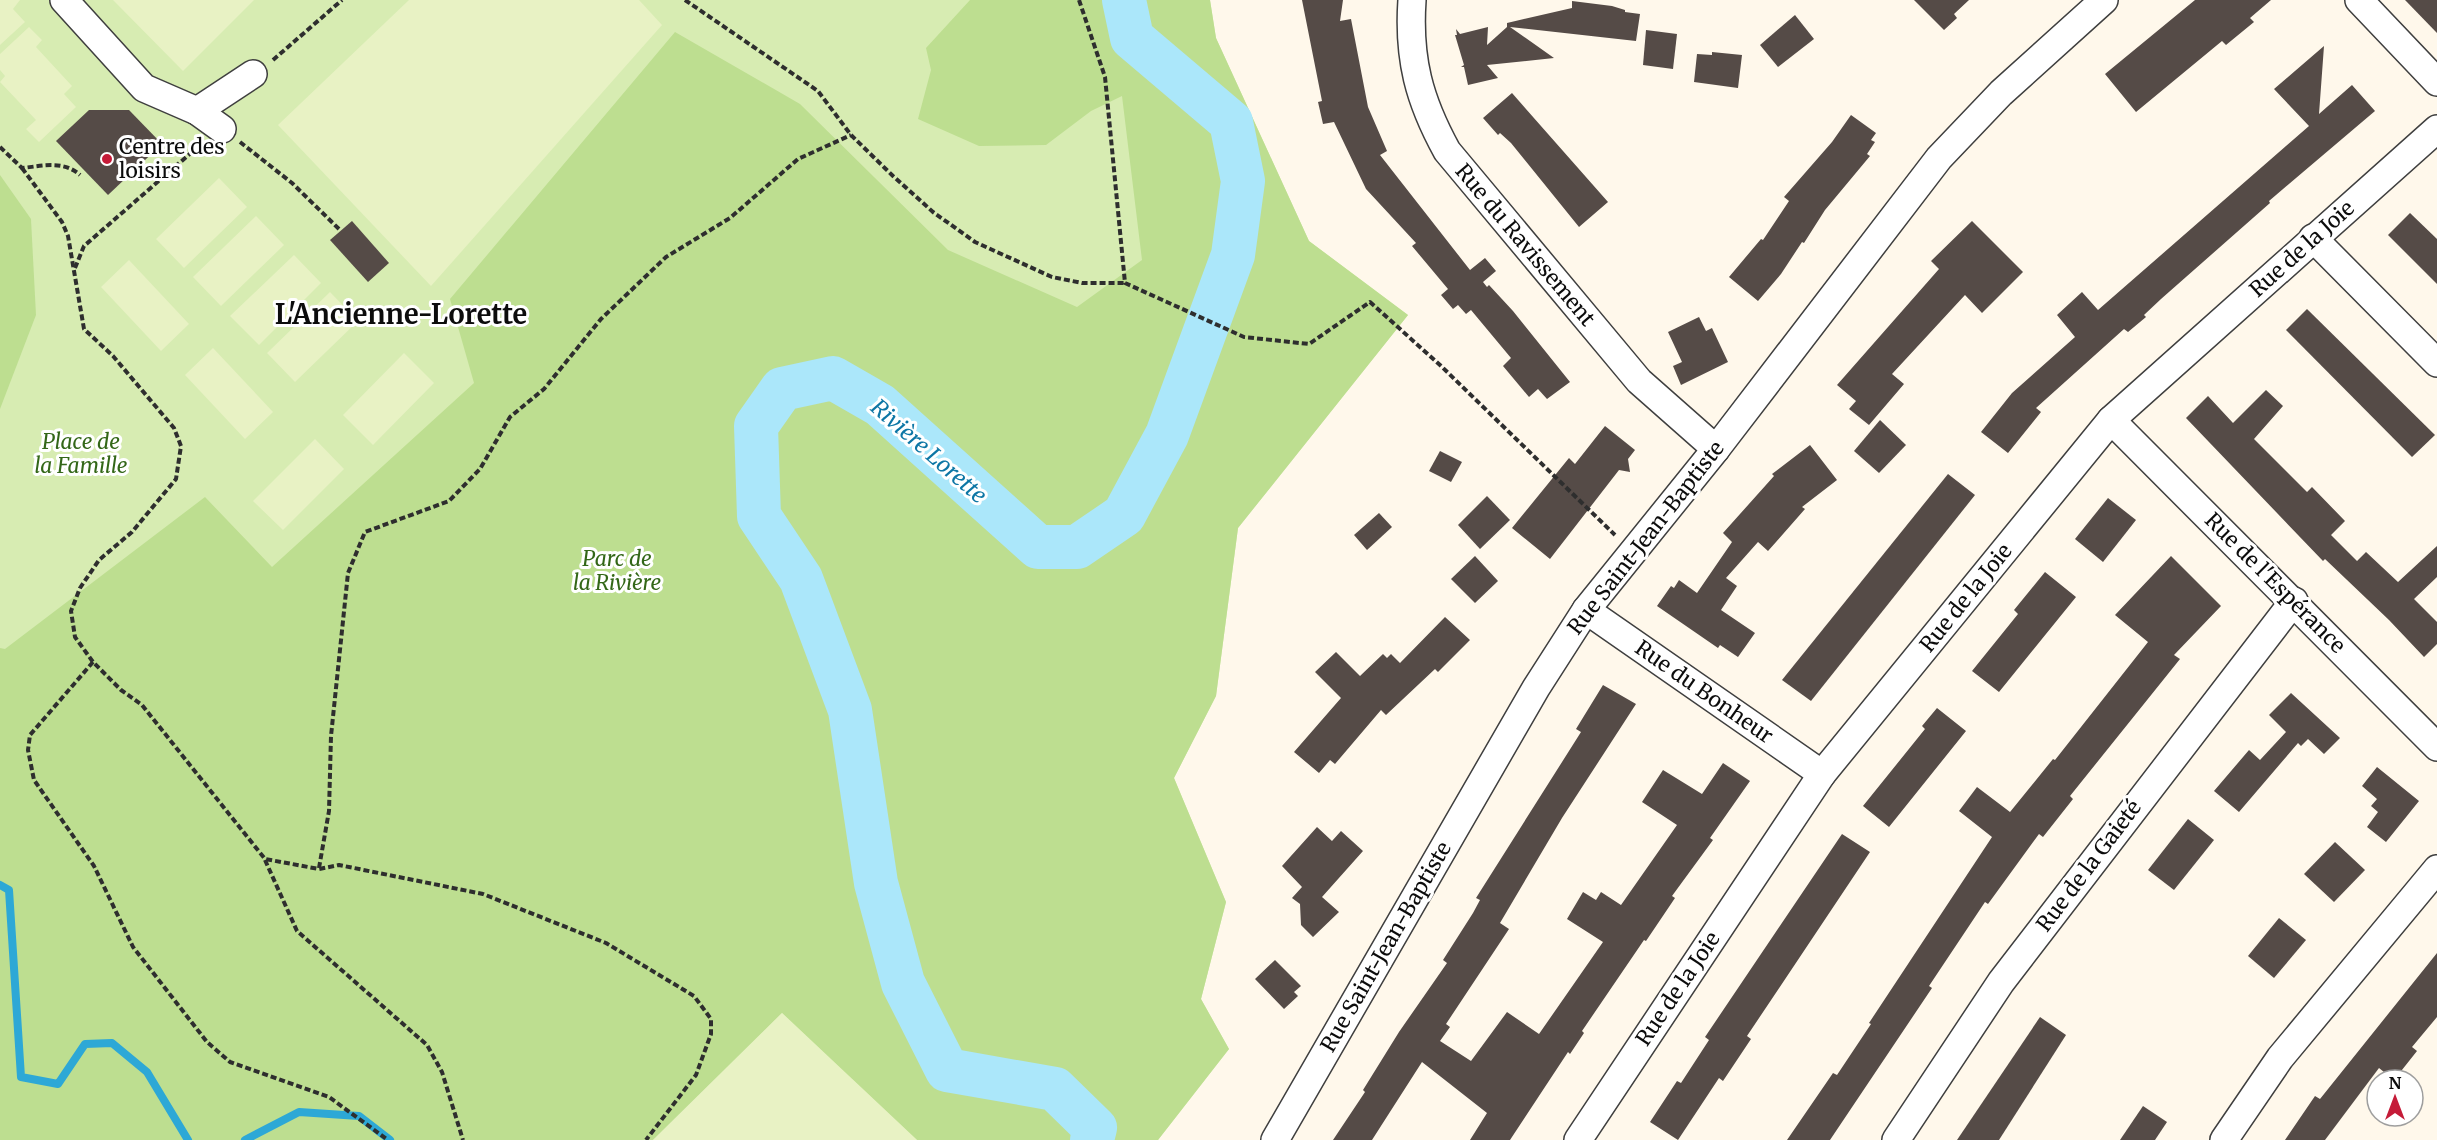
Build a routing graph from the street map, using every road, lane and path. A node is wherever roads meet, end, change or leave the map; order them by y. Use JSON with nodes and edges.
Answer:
{"nodes":[{"id":1,"x":64,"y":0,"type":"edge"},
{"id":2,"x":342,"y":0,"type":"edge"},
{"id":3,"x":685,"y":0,"type":"edge"},
{"id":4,"x":1079,"y":0,"type":"edge"},
{"id":5,"x":1412,"y":0,"type":"edge"},
{"id":6,"x":2104,"y":0,"type":"edge"},
{"id":7,"x":2359,"y":0,"type":"edge"},
{"id":8,"x":253,"y":74,"type":"joint"},
{"id":9,"x":2437,"y":82,"type":"edge"},
{"id":10,"x":197,"y":111,"type":"junction"},
{"id":11,"x":222,"y":129,"type":"junction"},
{"id":12,"x":2437,"y":129,"type":"edge"},
{"id":13,"x":851,"y":135,"type":"junction"},
{"id":14,"x":0,"y":147,"type":"edge"},
{"id":15,"x":22,"y":168,"type":"junction"},
{"id":16,"x":80,"y":175,"type":"dead end"},
{"id":17,"x":341,"y":231,"type":"dead end"},
{"id":18,"x":2313,"y":238,"type":"junction"},
{"id":19,"x":74,"y":271,"type":"junction"},
{"id":20,"x":1125,"y":283,"type":"junction"},
{"id":21,"x":2437,"y":363,"type":"edge"},
{"id":22,"x":2111,"y":420,"type":"junction"},
{"id":23,"x":1716,"y":449,"type":"junction"},
{"id":24,"x":1633,"y":553,"type":"junction"},
{"id":25,"x":2294,"y":601,"type":"junction"},
{"id":26,"x":1586,"y":610,"type":"junction"},
{"id":27,"x":93,"y":662,"type":"junction"},
{"id":28,"x":2437,"y":747,"type":"edge"},
{"id":29,"x":1822,"y":774,"type":"junction"},
{"id":30,"x":265,"y":860,"type":"junction"},
{"id":31,"x":319,"y":869,"type":"junction"},
{"id":32,"x":2437,"y":869,"type":"edge"},
{"id":33,"x":388,"y":1140,"type":"edge"},
{"id":34,"x":463,"y":1140,"type":"edge"},
{"id":35,"x":646,"y":1140,"type":"edge"},
{"id":36,"x":1275,"y":1140,"type":"edge"},
{"id":37,"x":1578,"y":1140,"type":"edge"},
{"id":38,"x":1896,"y":1140,"type":"edge"},
{"id":39,"x":2224,"y":1140,"type":"edge"}],
"edges":[{"from":1,"to":10,"type":"street"},
{"from":2,"to":8,"type":"path"},
{"from":3,"to":13,"type":"path"},
{"from":4,"to":20,"type":"path"},
{"from":5,"to":23,"type":"street","name":"Rue du Ravissement"},
{"from":6,"to":23,"type":"street","name":"Rue Saint-Jean-Baptiste"},
{"from":7,"to":9,"type":"street"},
{"from":8,"to":10,"type":"street"},
{"from":10,"to":11,"type":"street"},
{"from":11,"to":17,"type":"path"},
{"from":11,"to":19,"type":"path"},
{"from":12,"to":18,"type":"street","name":"Rue de la Joie"},
{"from":13,"to":20,"type":"path"},
{"from":13,"to":31,"type":"path"},
{"from":14,"to":15,"type":"path"},
{"from":15,"to":16,"type":"path"},
{"from":15,"to":19,"type":"path"},
{"from":18,"to":21,"type":"street"},
{"from":18,"to":22,"type":"street","name":"Rue de la Joie"},
{"from":19,"to":27,"type":"path"},
{"from":20,"to":24,"type":"path"},
{"from":22,"to":25,"type":"street","name":"Rue de l'Espérance"},
{"from":22,"to":29,"type":"street","name":"Rue de la Joie"},
{"from":23,"to":24,"type":"street","name":"Rue Saint-Jean-Baptiste"},
{"from":24,"to":26,"type":"street","name":"Rue Saint-Jean-Baptiste"},
{"from":25,"to":28,"type":"street","name":"Rue de l'Espérance"},
{"from":25,"to":38,"type":"street","name":"Rue de la Gaieté"},
{"from":26,"to":29,"type":"street","name":"Rue du Bonheur"},
{"from":26,"to":36,"type":"street","name":"Rue Saint-Jean-Baptiste"},
{"from":27,"to":30,"type":"path"},
{"from":27,"to":33,"type":"path"},
{"from":29,"to":37,"type":"street","name":"Rue de la Joie"},
{"from":30,"to":31,"type":"path"},
{"from":30,"to":34,"type":"path"},
{"from":31,"to":35,"type":"path"},
{"from":32,"to":39,"type":"street"}]}
